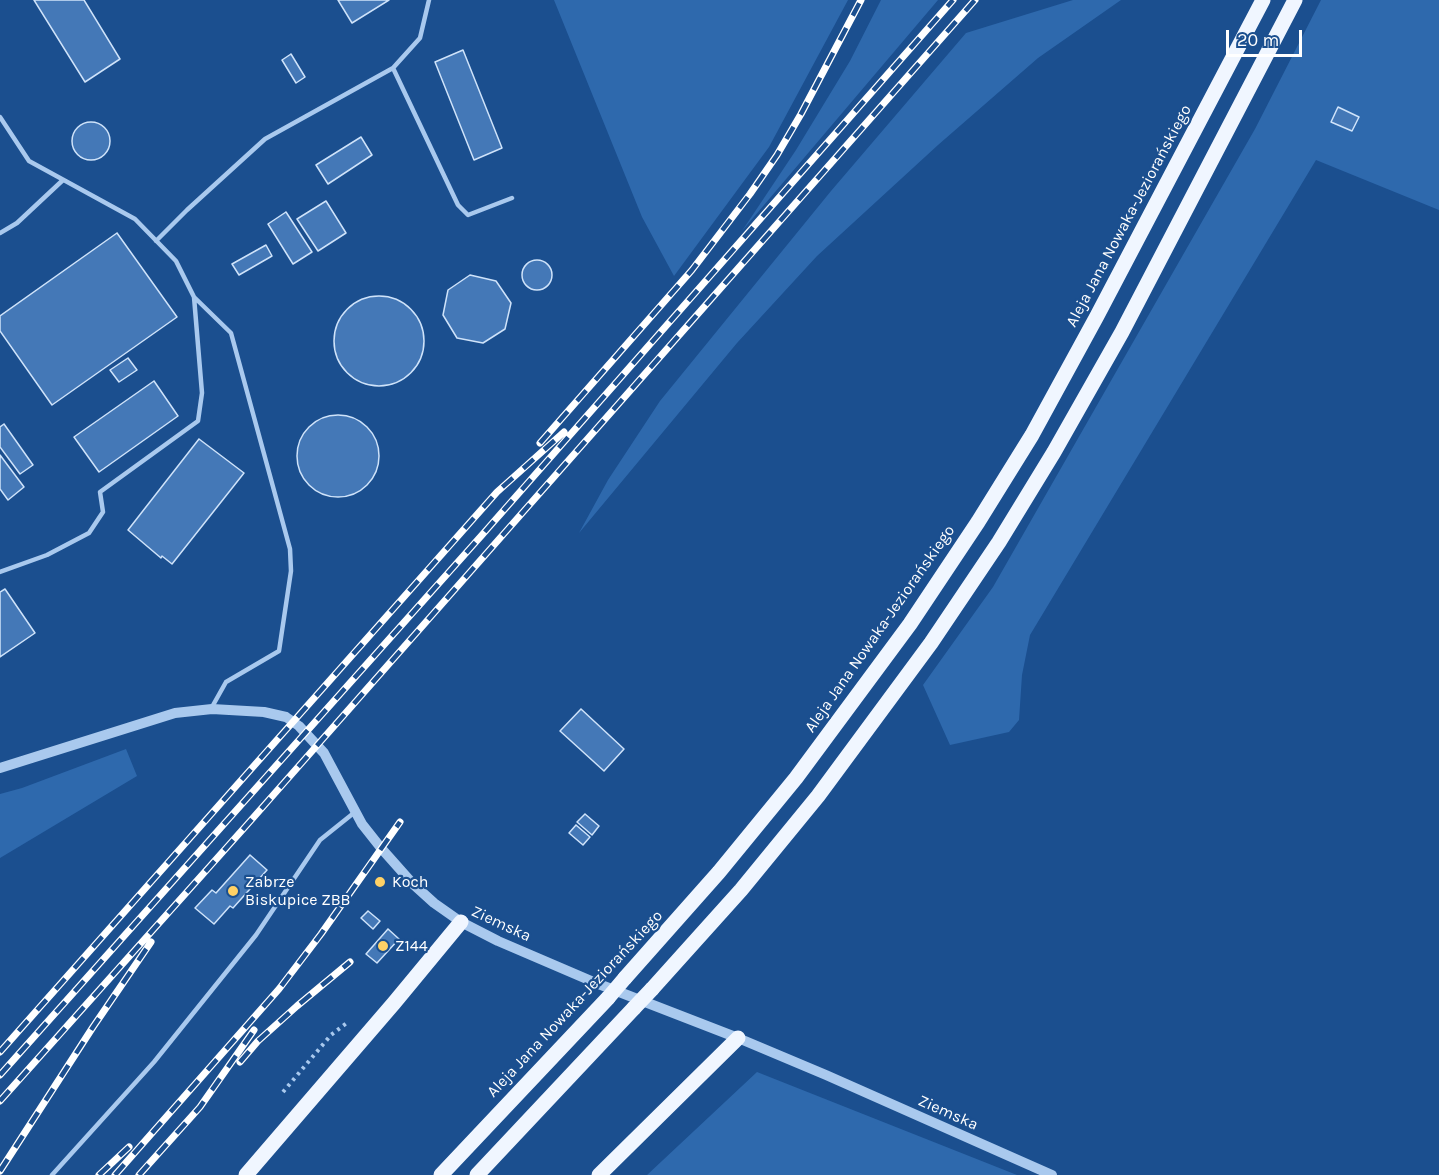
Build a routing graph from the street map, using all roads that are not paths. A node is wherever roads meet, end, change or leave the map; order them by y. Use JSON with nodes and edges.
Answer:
{"nodes":[{"id":1,"x":429,"y":0,"type":"edge"},
{"id":2,"x":1263,"y":0,"type":"edge"},
{"id":3,"x":1295,"y":0,"type":"edge"},
{"id":4,"x":393,"y":68,"type":"junction"},
{"id":5,"x":0,"y":117,"type":"edge"},
{"id":6,"x":63,"y":180,"type":"junction"},
{"id":7,"x":512,"y":198,"type":"dead end"},
{"id":8,"x":0,"y":233,"type":"edge"},
{"id":9,"x":156,"y":241,"type":"junction"},
{"id":10,"x":194,"y":297,"type":"junction"},
{"id":11,"x":0,"y":572,"type":"edge"},
{"id":12,"x":212,"y":709,"type":"junction"},
{"id":13,"x":0,"y":768,"type":"edge"},
{"id":14,"x":355,"y":812,"type":"junction"},
{"id":15,"x":461,"y":922,"type":"junction"},
{"id":16,"x":738,"y":1038,"type":"junction"},
{"id":17,"x":52,"y":1175,"type":"edge"},
{"id":18,"x":246,"y":1175,"type":"edge"},
{"id":19,"x":441,"y":1175,"type":"edge"},
{"id":20,"x":477,"y":1175,"type":"edge"},
{"id":21,"x":599,"y":1175,"type":"edge"},
{"id":22,"x":1052,"y":1175,"type":"edge"}],
"edges":[{"from":1,"to":4,"type":"lane"},
{"from":2,"to":19,"type":"main road","name":"Aleja Jana Nowaka-Jeziorańskiego","bridge":true},
{"from":3,"to":20,"type":"main road","bridge":true},
{"from":4,"to":7,"type":"lane"},
{"from":4,"to":9,"type":"lane"},
{"from":5,"to":6,"type":"lane"},
{"from":6,"to":8,"type":"lane"},
{"from":6,"to":9,"type":"lane"},
{"from":9,"to":10,"type":"lane"},
{"from":10,"to":11,"type":"lane"},
{"from":10,"to":12,"type":"lane"},
{"from":12,"to":13,"type":"street","name":"Ziemska"},
{"from":12,"to":14,"type":"street","name":"Ziemska"},
{"from":14,"to":15,"type":"street","name":"Ziemska"},
{"from":14,"to":17,"type":"lane"},
{"from":15,"to":16,"type":"street","name":"Ziemska"},
{"from":15,"to":18,"type":"main road"},
{"from":16,"to":21,"type":"main road"},
{"from":16,"to":22,"type":"street","name":"Ziemska"}]}
